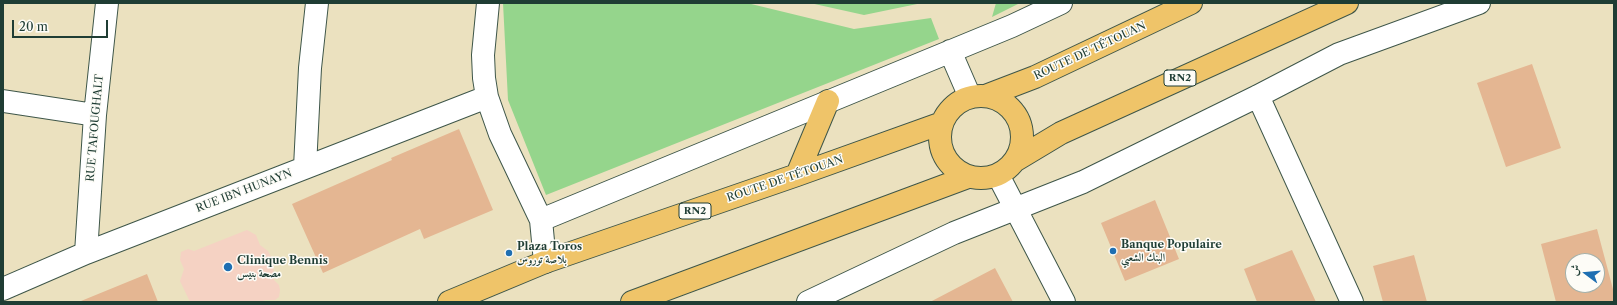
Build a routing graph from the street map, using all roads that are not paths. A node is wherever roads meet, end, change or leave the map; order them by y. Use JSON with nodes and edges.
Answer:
{"nodes":[{"id":1,"x":107,"y":3,"type":"edge"},
{"id":2,"x":317,"y":3,"type":"edge"},
{"id":3,"x":488,"y":3,"type":"edge"},
{"id":4,"x":1061,"y":3,"type":"edge"},
{"id":5,"x":1191,"y":3,"type":"edge"},
{"id":6,"x":1347,"y":3,"type":"edge"},
{"id":7,"x":1479,"y":3,"type":"edge"},
{"id":8,"x":950,"y":51,"type":"junction"},
{"id":9,"x":979,"y":96,"type":"junction"},
{"id":10,"x":1258,"y":96,"type":"junction"},
{"id":11,"x":487,"y":97,"type":"junction"},
{"id":12,"x":3,"y":101,"type":"edge"},
{"id":13,"x":828,"y":101,"type":"junction"},
{"id":14,"x":95,"y":115,"type":"junction"},
{"id":15,"x":942,"y":123,"type":"junction"},
{"id":16,"x":1016,"y":160,"type":"junction"},
{"id":17,"x":305,"y":167,"type":"junction"},
{"id":18,"x":797,"y":175,"type":"junction"},
{"id":19,"x":998,"y":175,"type":"junction"},
{"id":20,"x":968,"y":177,"type":"junction"},
{"id":21,"x":1016,"y":209,"type":"junction"},
{"id":22,"x":541,"y":220,"type":"junction"},
{"id":23,"x":86,"y":253,"type":"junction"},
{"id":24,"x":545,"y":262,"type":"junction"},
{"id":25,"x":3,"y":289,"type":"edge"},
{"id":26,"x":449,"y":302,"type":"edge"},
{"id":27,"x":632,"y":302,"type":"edge"},
{"id":28,"x":808,"y":302,"type":"edge"},
{"id":29,"x":1064,"y":302,"type":"edge"},
{"id":30,"x":1352,"y":302,"type":"edge"}],
"edges":[{"from":1,"to":14,"type":"street","name":"RUE TAFOUGHALT"},
{"from":2,"to":17,"type":"street"},
{"from":3,"to":11,"type":"street"},
{"from":4,"to":8,"type":"street"},
{"from":5,"to":9,"type":"highway","name":"ROUTE DE TÉTOUAN"},
{"from":6,"to":16,"type":"highway","number":"RN2"},
{"from":7,"to":10,"type":"street"},
{"from":8,"to":9,"type":"street"},
{"from":8,"to":13,"type":"street"},
{"from":9,"to":15,"type":"highway"},
{"from":9,"to":16,"type":"highway"},
{"from":10,"to":21,"type":"street"},
{"from":10,"to":30,"type":"street"},
{"from":11,"to":17,"type":"street","name":"RUE IBN HUNAYN"},
{"from":11,"to":22,"type":"street"},
{"from":12,"to":14,"type":"street"},
{"from":13,"to":18,"type":"highway"},
{"from":13,"to":22,"type":"street"},
{"from":14,"to":23,"type":"street","name":"RUE TAFOUGHALT"},
{"from":15,"to":18,"type":"highway","name":"ROUTE DE TÉTOUAN","number":"RN2"},
{"from":15,"to":20,"type":"highway"},
{"from":16,"to":19,"type":"highway","number":"RN2"},
{"from":17,"to":23,"type":"street","name":"RUE IBN HUNAYN"},
{"from":18,"to":24,"type":"highway","name":"ROUTE DE TÉTOUAN","number":"RN2"},
{"from":19,"to":20,"type":"highway"},
{"from":19,"to":21,"type":"street"},
{"from":20,"to":27,"type":"highway"},
{"from":21,"to":28,"type":"street"},
{"from":21,"to":29,"type":"street"},
{"from":22,"to":24,"type":"street"},
{"from":23,"to":25,"type":"street","name":"RUE IBN HUNAYN"},
{"from":24,"to":26,"type":"highway","name":"ROUTE DE TÉTOUAN","number":"RN2"}]}
